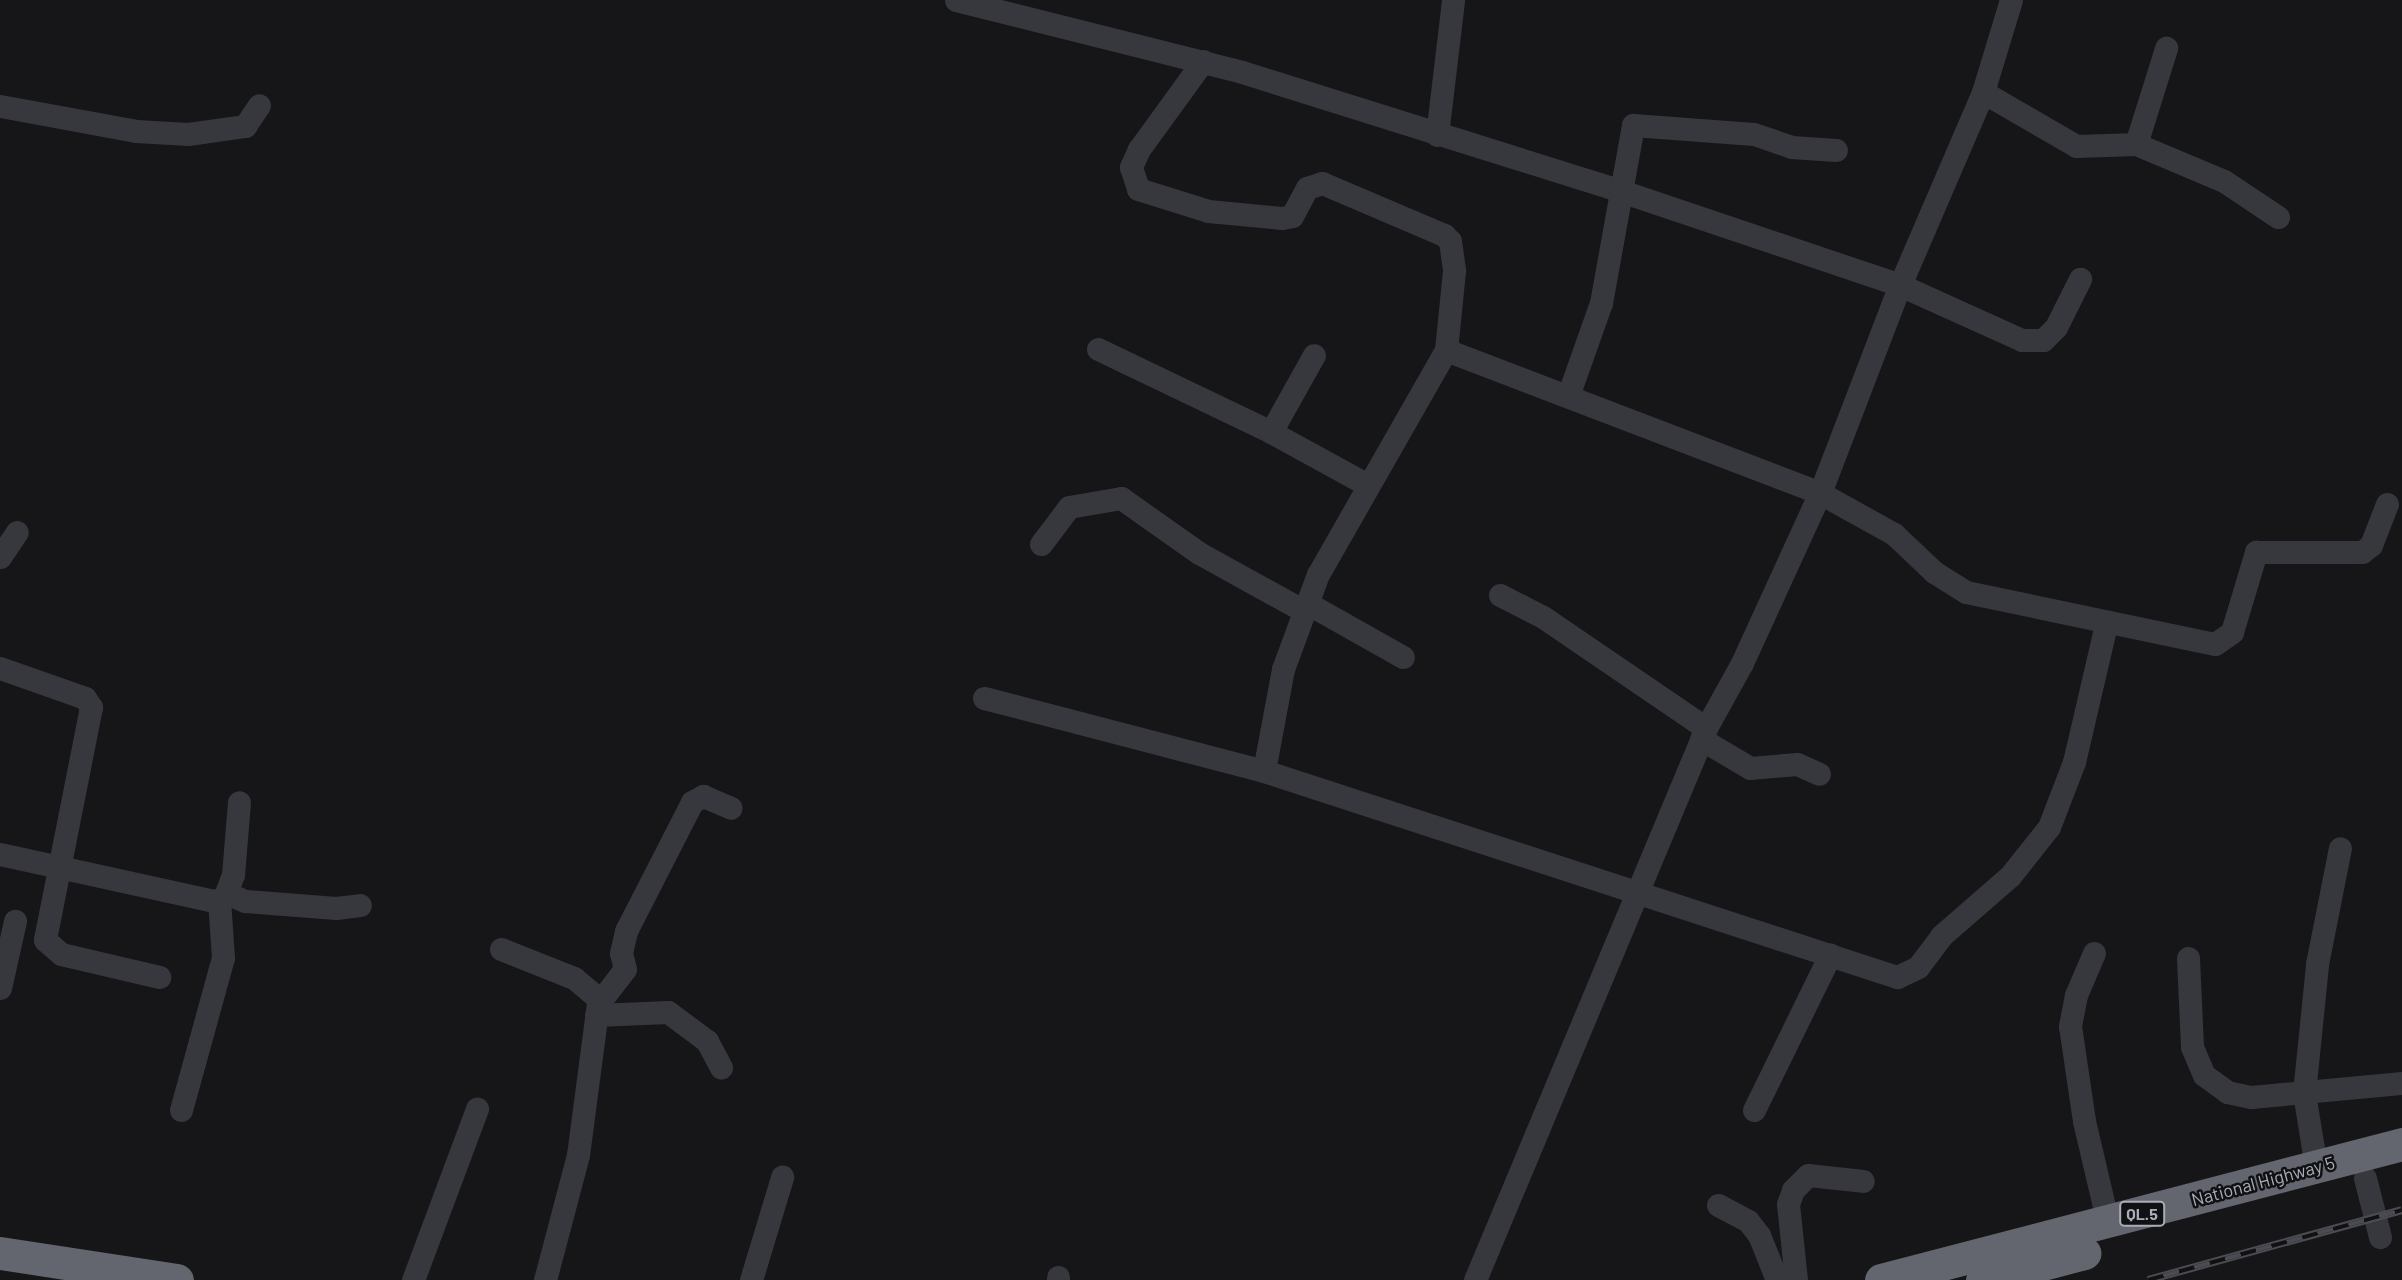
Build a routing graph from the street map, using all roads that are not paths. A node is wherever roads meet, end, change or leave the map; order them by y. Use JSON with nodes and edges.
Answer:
{"nodes":[{"id":1,"x":956,"y":0,"type":"edge"},
{"id":2,"x":1453,"y":0,"type":"edge"},
{"id":3,"x":2011,"y":0,"type":"edge"},
{"id":4,"x":2166,"y":48,"type":"dead end"},
{"id":5,"x":1203,"y":61,"type":"junction"},
{"id":6,"x":1983,"y":92,"type":"junction"},
{"id":7,"x":259,"y":105,"type":"dead end"},
{"id":8,"x":0,"y":106,"type":"edge"},
{"id":9,"x":1437,"y":135,"type":"junction"},
{"id":10,"x":2136,"y":144,"type":"junction"},
{"id":11,"x":1836,"y":150,"type":"dead end"},
{"id":12,"x":1621,"y":191,"type":"junction"},
{"id":13,"x":2278,"y":217,"type":"dead end"},
{"id":14,"x":2080,"y":279,"type":"dead end"},
{"id":15,"x":1900,"y":285,"type":"junction"},
{"id":16,"x":1098,"y":349,"type":"dead end"},
{"id":17,"x":1446,"y":350,"type":"junction"},
{"id":18,"x":1314,"y":355,"type":"dead end"},
{"id":19,"x":1568,"y":396,"type":"junction"},
{"id":20,"x":1271,"y":432,"type":"junction"},
{"id":21,"x":1368,"y":485,"type":"junction"},
{"id":22,"x":1820,"y":493,"type":"junction"},
{"id":23,"x":2387,"y":504,"type":"dead end"},
{"id":24,"x":18,"y":533,"type":"dead end"},
{"id":25,"x":1041,"y":544,"type":"dead end"},
{"id":26,"x":0,"y":557,"type":"edge"},
{"id":27,"x":1500,"y":595,"type":"dead end"},
{"id":28,"x":1305,"y":607,"type":"junction"},
{"id":29,"x":2106,"y":624,"type":"junction"},
{"id":30,"x":1403,"y":657,"type":"dead end"},
{"id":31,"x":0,"y":668,"type":"edge"},
{"id":32,"x":984,"y":698,"type":"dead end"},
{"id":33,"x":1704,"y":733,"type":"junction"},
{"id":34,"x":1264,"y":771,"type":"junction"},
{"id":35,"x":1819,"y":774,"type":"dead end"},
{"id":36,"x":239,"y":803,"type":"dead end"},
{"id":37,"x":731,"y":808,"type":"dead end"},
{"id":38,"x":2340,"y":848,"type":"dead end"},
{"id":39,"x":0,"y":854,"type":"edge"},
{"id":40,"x":57,"y":866,"type":"junction"},
{"id":41,"x":1635,"y":891,"type":"junction"},
{"id":42,"x":223,"y":897,"type":"junction"},
{"id":43,"x":360,"y":905,"type":"dead end"},
{"id":44,"x":8,"y":920,"type":"edge"},
{"id":45,"x":46,"y":921,"type":"junction"},
{"id":46,"x":501,"y":948,"type":"dead end"},
{"id":47,"x":2094,"y":953,"type":"dead end"},
{"id":48,"x":1830,"y":955,"type":"junction"},
{"id":49,"x":2188,"y":958,"type":"dead end"},
{"id":50,"x":159,"y":977,"type":"dead end"},
{"id":51,"x":0,"y":988,"type":"edge"},
{"id":52,"x":598,"y":1008,"type":"junction"},
{"id":53,"x":721,"y":1067,"type":"dead end"},
{"id":54,"x":2402,"y":1083,"type":"edge"},
{"id":55,"x":2304,"y":1093,"type":"junction"},
{"id":56,"x":477,"y":1109,"type":"dead end"},
{"id":57,"x":181,"y":1110,"type":"dead end"},
{"id":58,"x":1754,"y":1110,"type":"dead end"},
{"id":59,"x":2402,"y":1144,"type":"edge"},
{"id":60,"x":2316,"y":1167,"type":"junction"},
{"id":61,"x":2402,"y":1168,"type":"edge"},
{"id":62,"x":782,"y":1177,"type":"dead end"},
{"id":63,"x":2365,"y":1178,"type":"junction"},
{"id":64,"x":1863,"y":1181,"type":"dead end"},
{"id":65,"x":1718,"y":1205,"type":"dead end"},
{"id":66,"x":2108,"y":1223,"type":"junction"},
{"id":67,"x":2381,"y":1237,"type":"dead end"},
{"id":68,"x":0,"y":1253,"type":"edge"},
{"id":69,"x":0,"y":1272,"type":"edge"},
{"id":70,"x":53,"y":1280,"type":"edge"},
{"id":71,"x":177,"y":1280,"type":"edge"},
{"id":72,"x":413,"y":1280,"type":"edge"},
{"id":73,"x":545,"y":1280,"type":"edge"},
{"id":74,"x":751,"y":1280,"type":"edge"},
{"id":75,"x":1475,"y":1280,"type":"edge"},
{"id":76,"x":1777,"y":1280,"type":"edge"},
{"id":77,"x":1796,"y":1280,"type":"edge"},
{"id":78,"x":1881,"y":1280,"type":"edge"},
{"id":79,"x":1982,"y":1280,"type":"edge"}],
"edges":[{"from":1,"to":5,"type":"street"},
{"from":2,"to":9,"type":"street"},
{"from":3,"to":6,"type":"street"},
{"from":4,"to":10,"type":"street"},
{"from":5,"to":9,"type":"street"},
{"from":5,"to":17,"type":"street"},
{"from":6,"to":10,"type":"street"},
{"from":6,"to":15,"type":"street"},
{"from":7,"to":8,"type":"street"},
{"from":9,"to":12,"type":"street"},
{"from":10,"to":13,"type":"street"},
{"from":11,"to":12,"type":"street"},
{"from":12,"to":15,"type":"street"},
{"from":12,"to":19,"type":"street"},
{"from":14,"to":15,"type":"street"},
{"from":15,"to":22,"type":"street"},
{"from":16,"to":20,"type":"street"},
{"from":17,"to":19,"type":"street"},
{"from":17,"to":21,"type":"street"},
{"from":18,"to":20,"type":"street"},
{"from":19,"to":22,"type":"street"},
{"from":20,"to":21,"type":"street"},
{"from":21,"to":28,"type":"street"},
{"from":22,"to":29,"type":"street"},
{"from":22,"to":33,"type":"street"},
{"from":23,"to":29,"type":"street"},
{"from":24,"to":26,"type":"street"},
{"from":25,"to":28,"type":"street"},
{"from":27,"to":33,"type":"street"},
{"from":28,"to":30,"type":"street"},
{"from":28,"to":34,"type":"street"},
{"from":29,"to":48,"type":"street"},
{"from":31,"to":40,"type":"street"},
{"from":32,"to":34,"type":"street"},
{"from":33,"to":35,"type":"street"},
{"from":33,"to":41,"type":"street"},
{"from":34,"to":41,"type":"street"},
{"from":36,"to":42,"type":"street"},
{"from":37,"to":52,"type":"street"},
{"from":38,"to":55,"type":"street"},
{"from":39,"to":40,"type":"street"},
{"from":40,"to":42,"type":"street"},
{"from":40,"to":45,"type":"street"},
{"from":41,"to":48,"type":"street"},
{"from":41,"to":75,"type":"street"},
{"from":42,"to":43,"type":"street"},
{"from":42,"to":57,"type":"street"},
{"from":44,"to":45,"type":"street"},
{"from":44,"to":51,"type":"street"},
{"from":45,"to":50,"type":"street"},
{"from":46,"to":52,"type":"street"},
{"from":47,"to":66,"type":"street"},
{"from":48,"to":58,"type":"street"},
{"from":49,"to":55,"type":"street"},
{"from":52,"to":53,"type":"street"},
{"from":52,"to":73,"type":"street"},
{"from":54,"to":55,"type":"street"},
{"from":55,"to":60,"type":"street"},
{"from":56,"to":72,"type":"street"},
{"from":59,"to":60,"type":"highway","name":"National Highway 5","number":"QL.5"},
{"from":60,"to":66,"type":"highway","name":"National Highway 5","number":"QL.5"},
{"from":61,"to":63,"type":"highway","name":"National Highway 5","number":"QL.5"},
{"from":62,"to":74,"type":"street"},
{"from":63,"to":67,"type":"street"},
{"from":63,"to":79,"type":"highway","name":"National Highway 5","number":"QL.5"},
{"from":64,"to":77,"type":"street"},
{"from":65,"to":76,"type":"street"},
{"from":66,"to":78,"type":"highway","name":"National Highway 5","number":"QL.5"},
{"from":68,"to":71,"type":"highway"},
{"from":69,"to":70,"type":"highway"}]}
